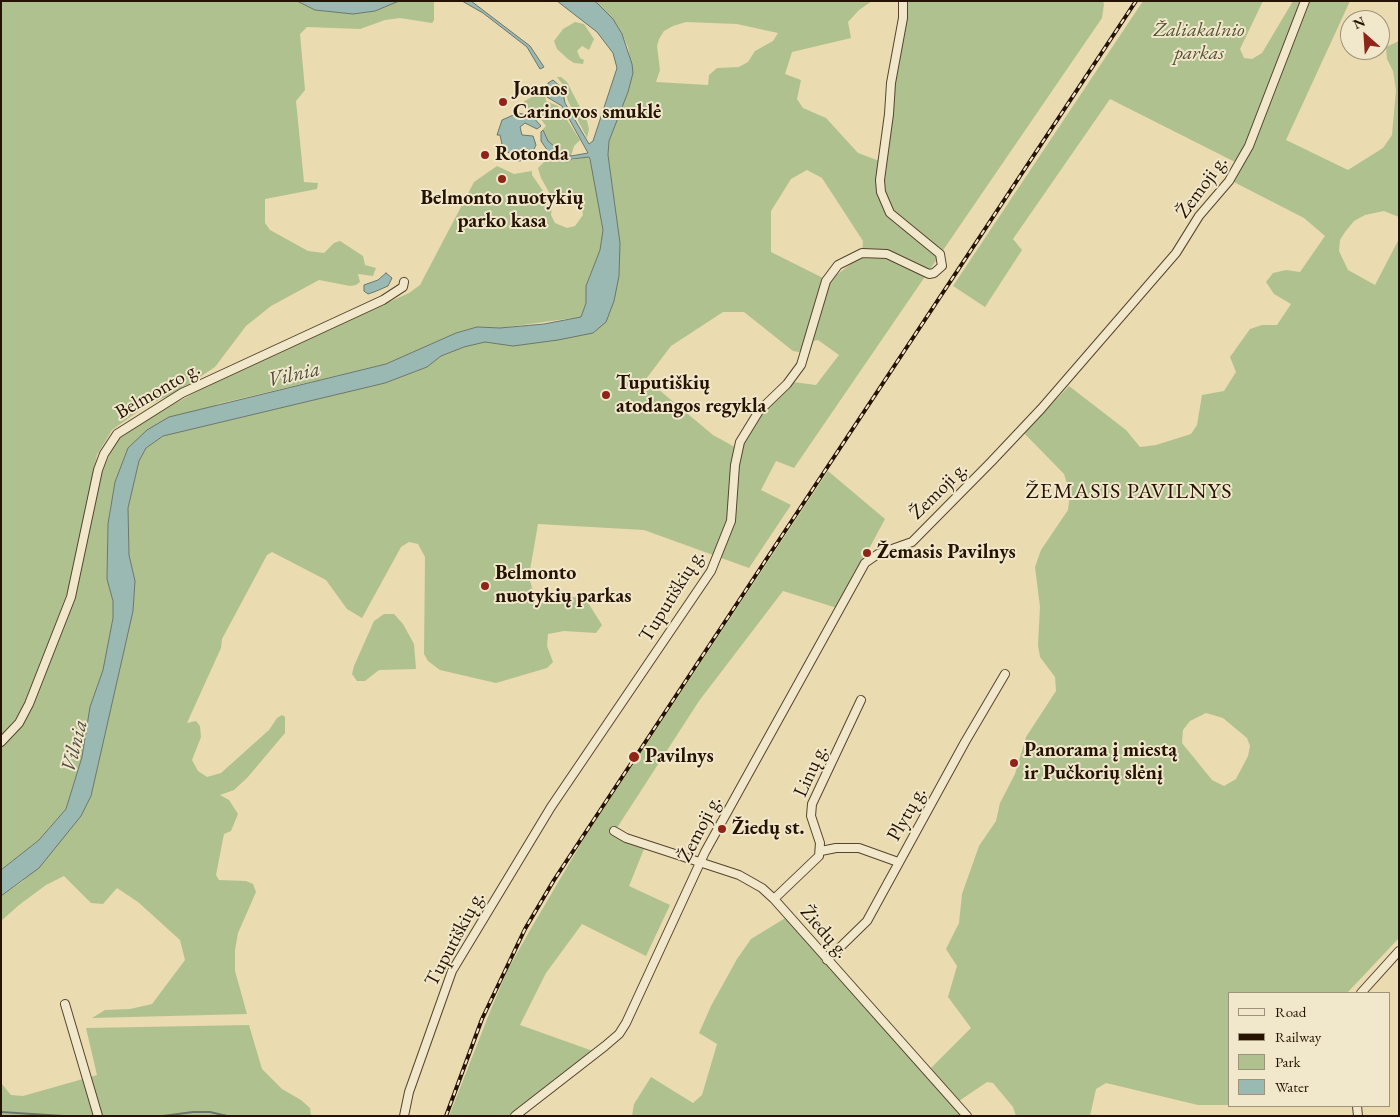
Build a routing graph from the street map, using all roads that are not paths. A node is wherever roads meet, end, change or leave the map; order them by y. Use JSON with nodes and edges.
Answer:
{"nodes":[{"id":1,"x":903,"y":1,"type":"edge"},
{"id":2,"x":1305,"y":1,"type":"edge"},
{"id":3,"x":404,"y":282,"type":"dead end"},
{"id":4,"x":1005,"y":674,"type":"dead end"},
{"id":5,"x":861,"y":700,"type":"dead end"},
{"id":6,"x":1,"y":742,"type":"edge"},
{"id":7,"x":614,"y":831,"type":"dead end"},
{"id":8,"x":821,"y":851,"type":"junction"},
{"id":9,"x":701,"y":861,"type":"junction"},
{"id":10,"x":898,"y":862,"type":"junction"},
{"id":11,"x":774,"y":899,"type":"junction"},
{"id":12,"x":1399,"y":951,"type":"edge"},
{"id":13,"x":827,"y":960,"type":"junction"},
{"id":14,"x":1362,"y":992,"type":"edge"},
{"id":15,"x":65,"y":1004,"type":"dead end"},
{"id":16,"x":98,"y":1116,"type":"edge"},
{"id":17,"x":404,"y":1116,"type":"edge"},
{"id":18,"x":515,"y":1116,"type":"edge"},
{"id":19,"x":967,"y":1116,"type":"edge"}],
"edges":[{"from":1,"to":17,"type":"street","name":"Tuputiškių g."},
{"from":2,"to":9,"type":"street","name":"Žemoji g."},
{"from":3,"to":6,"type":"street","name":"Belmonto g."},
{"from":4,"to":10,"type":"street","name":"Plytų g."},
{"from":5,"to":8,"type":"street","name":"Linų g."},
{"from":7,"to":9,"type":"street","name":"Žiedų g."},
{"from":8,"to":10,"type":"street"},
{"from":8,"to":11,"type":"street"},
{"from":9,"to":11,"type":"street","name":"Žiedų g."},
{"from":9,"to":18,"type":"street","name":"Žemoji g."},
{"from":10,"to":13,"type":"street","name":"Plytų g."},
{"from":11,"to":13,"type":"street","name":"Žiedų g."},
{"from":12,"to":14,"type":"street"},
{"from":13,"to":19,"type":"street","name":"Žiedų g."},
{"from":15,"to":16,"type":"street"}]}
